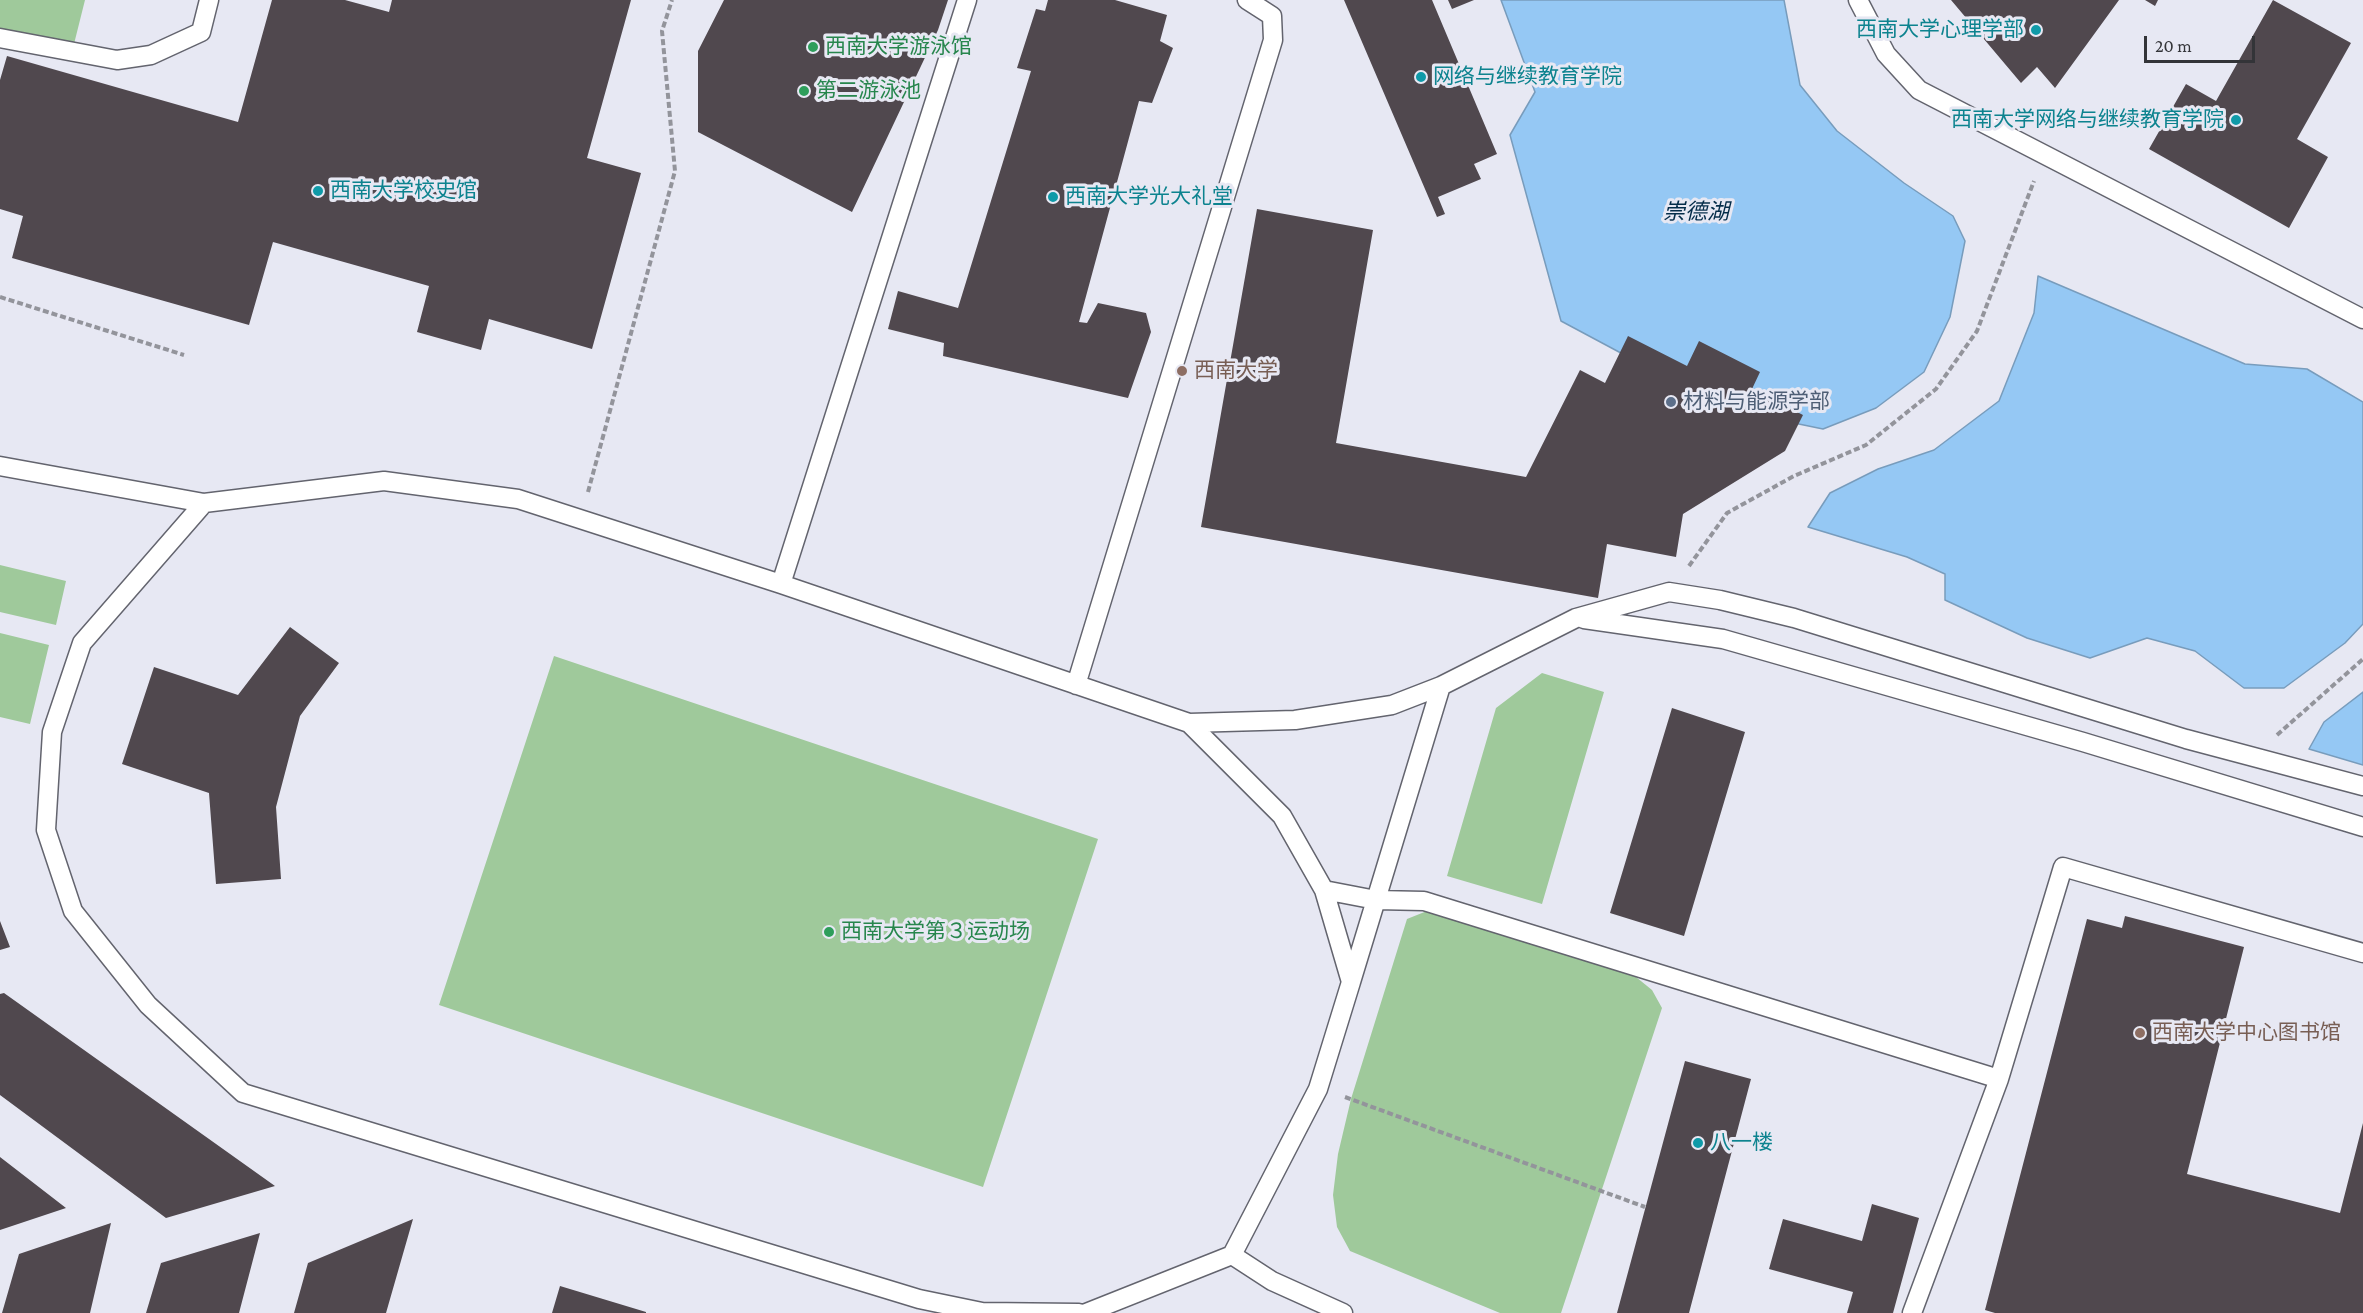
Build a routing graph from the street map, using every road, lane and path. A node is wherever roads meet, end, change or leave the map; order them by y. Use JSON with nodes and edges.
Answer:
{"nodes":[{"id":1,"x":210,"y":0,"type":"edge"},
{"id":2,"x":672,"y":0,"type":"edge"},
{"id":3,"x":967,"y":0,"type":"edge"},
{"id":4,"x":1247,"y":0,"type":"edge"},
{"id":5,"x":1858,"y":0,"type":"edge"},
{"id":6,"x":0,"y":38,"type":"edge"},
{"id":7,"x":2044,"y":155,"type":"junction"},
{"id":8,"x":0,"y":297,"type":"edge"},
{"id":9,"x":2363,"y":320,"type":"edge"},
{"id":10,"x":184,"y":355,"type":"dead end"},
{"id":11,"x":0,"y":466,"type":"edge"},
{"id":12,"x":204,"y":503,"type":"junction"},
{"id":13,"x":580,"y":519,"type":"junction"},
{"id":14,"x":781,"y":584,"type":"junction"},
{"id":15,"x":1669,"y":592,"type":"junction"},
{"id":16,"x":1576,"y":618,"type":"junction"},
{"id":17,"x":2363,"y":659,"type":"edge"},
{"id":18,"x":1076,"y":685,"type":"junction"},
{"id":19,"x":1441,"y":686,"type":"junction"},
{"id":20,"x":1189,"y":723,"type":"junction"},
{"id":21,"x":2251,"y":757,"type":"junction"},
{"id":22,"x":2363,"y":786,"type":"edge"},
{"id":23,"x":2363,"y":827,"type":"edge"},
{"id":24,"x":1324,"y":890,"type":"junction"},
{"id":25,"x":1376,"y":900,"type":"junction"},
{"id":26,"x":2363,"y":953,"type":"edge"},
{"id":27,"x":1351,"y":982,"type":"junction"},
{"id":28,"x":1999,"y":1079,"type":"junction"},
{"id":29,"x":1318,"y":1089,"type":"junction"},
{"id":30,"x":1645,"y":1208,"type":"dead end"},
{"id":31,"x":1232,"y":1256,"type":"junction"},
{"id":32,"x":1079,"y":1313,"type":"edge"},
{"id":33,"x":1086,"y":1313,"type":"edge"},
{"id":34,"x":1343,"y":1313,"type":"edge"},
{"id":35,"x":1912,"y":1313,"type":"edge"}],
"edges":[{"from":1,"to":6,"type":"lane"},
{"from":2,"to":13,"type":"path"},
{"from":3,"to":14,"type":"lane"},
{"from":4,"to":18,"type":"lane"},
{"from":5,"to":7,"type":"lane"},
{"from":7,"to":9,"type":"lane"},
{"from":7,"to":15,"type":"path"},
{"from":8,"to":10,"type":"path"},
{"from":11,"to":12,"type":"lane"},
{"from":12,"to":13,"type":"lane"},
{"from":12,"to":32,"type":"lane"},
{"from":13,"to":14,"type":"lane"},
{"from":14,"to":18,"type":"lane"},
{"from":15,"to":16,"type":"lane"},
{"from":15,"to":21,"type":"lane"},
{"from":16,"to":19,"type":"lane"},
{"from":16,"to":23,"type":"lane"},
{"from":17,"to":21,"type":"path"},
{"from":18,"to":20,"type":"lane"},
{"from":19,"to":20,"type":"lane"},
{"from":19,"to":25,"type":"lane"},
{"from":20,"to":24,"type":"lane"},
{"from":21,"to":22,"type":"lane"},
{"from":24,"to":25,"type":"lane"},
{"from":24,"to":27,"type":"lane"},
{"from":25,"to":27,"type":"lane"},
{"from":25,"to":28,"type":"lane"},
{"from":26,"to":28,"type":"lane"},
{"from":27,"to":29,"type":"lane"},
{"from":28,"to":35,"type":"lane"},
{"from":29,"to":30,"type":"path"},
{"from":29,"to":31,"type":"lane"},
{"from":31,"to":33,"type":"lane"},
{"from":31,"to":34,"type":"lane"}]}
